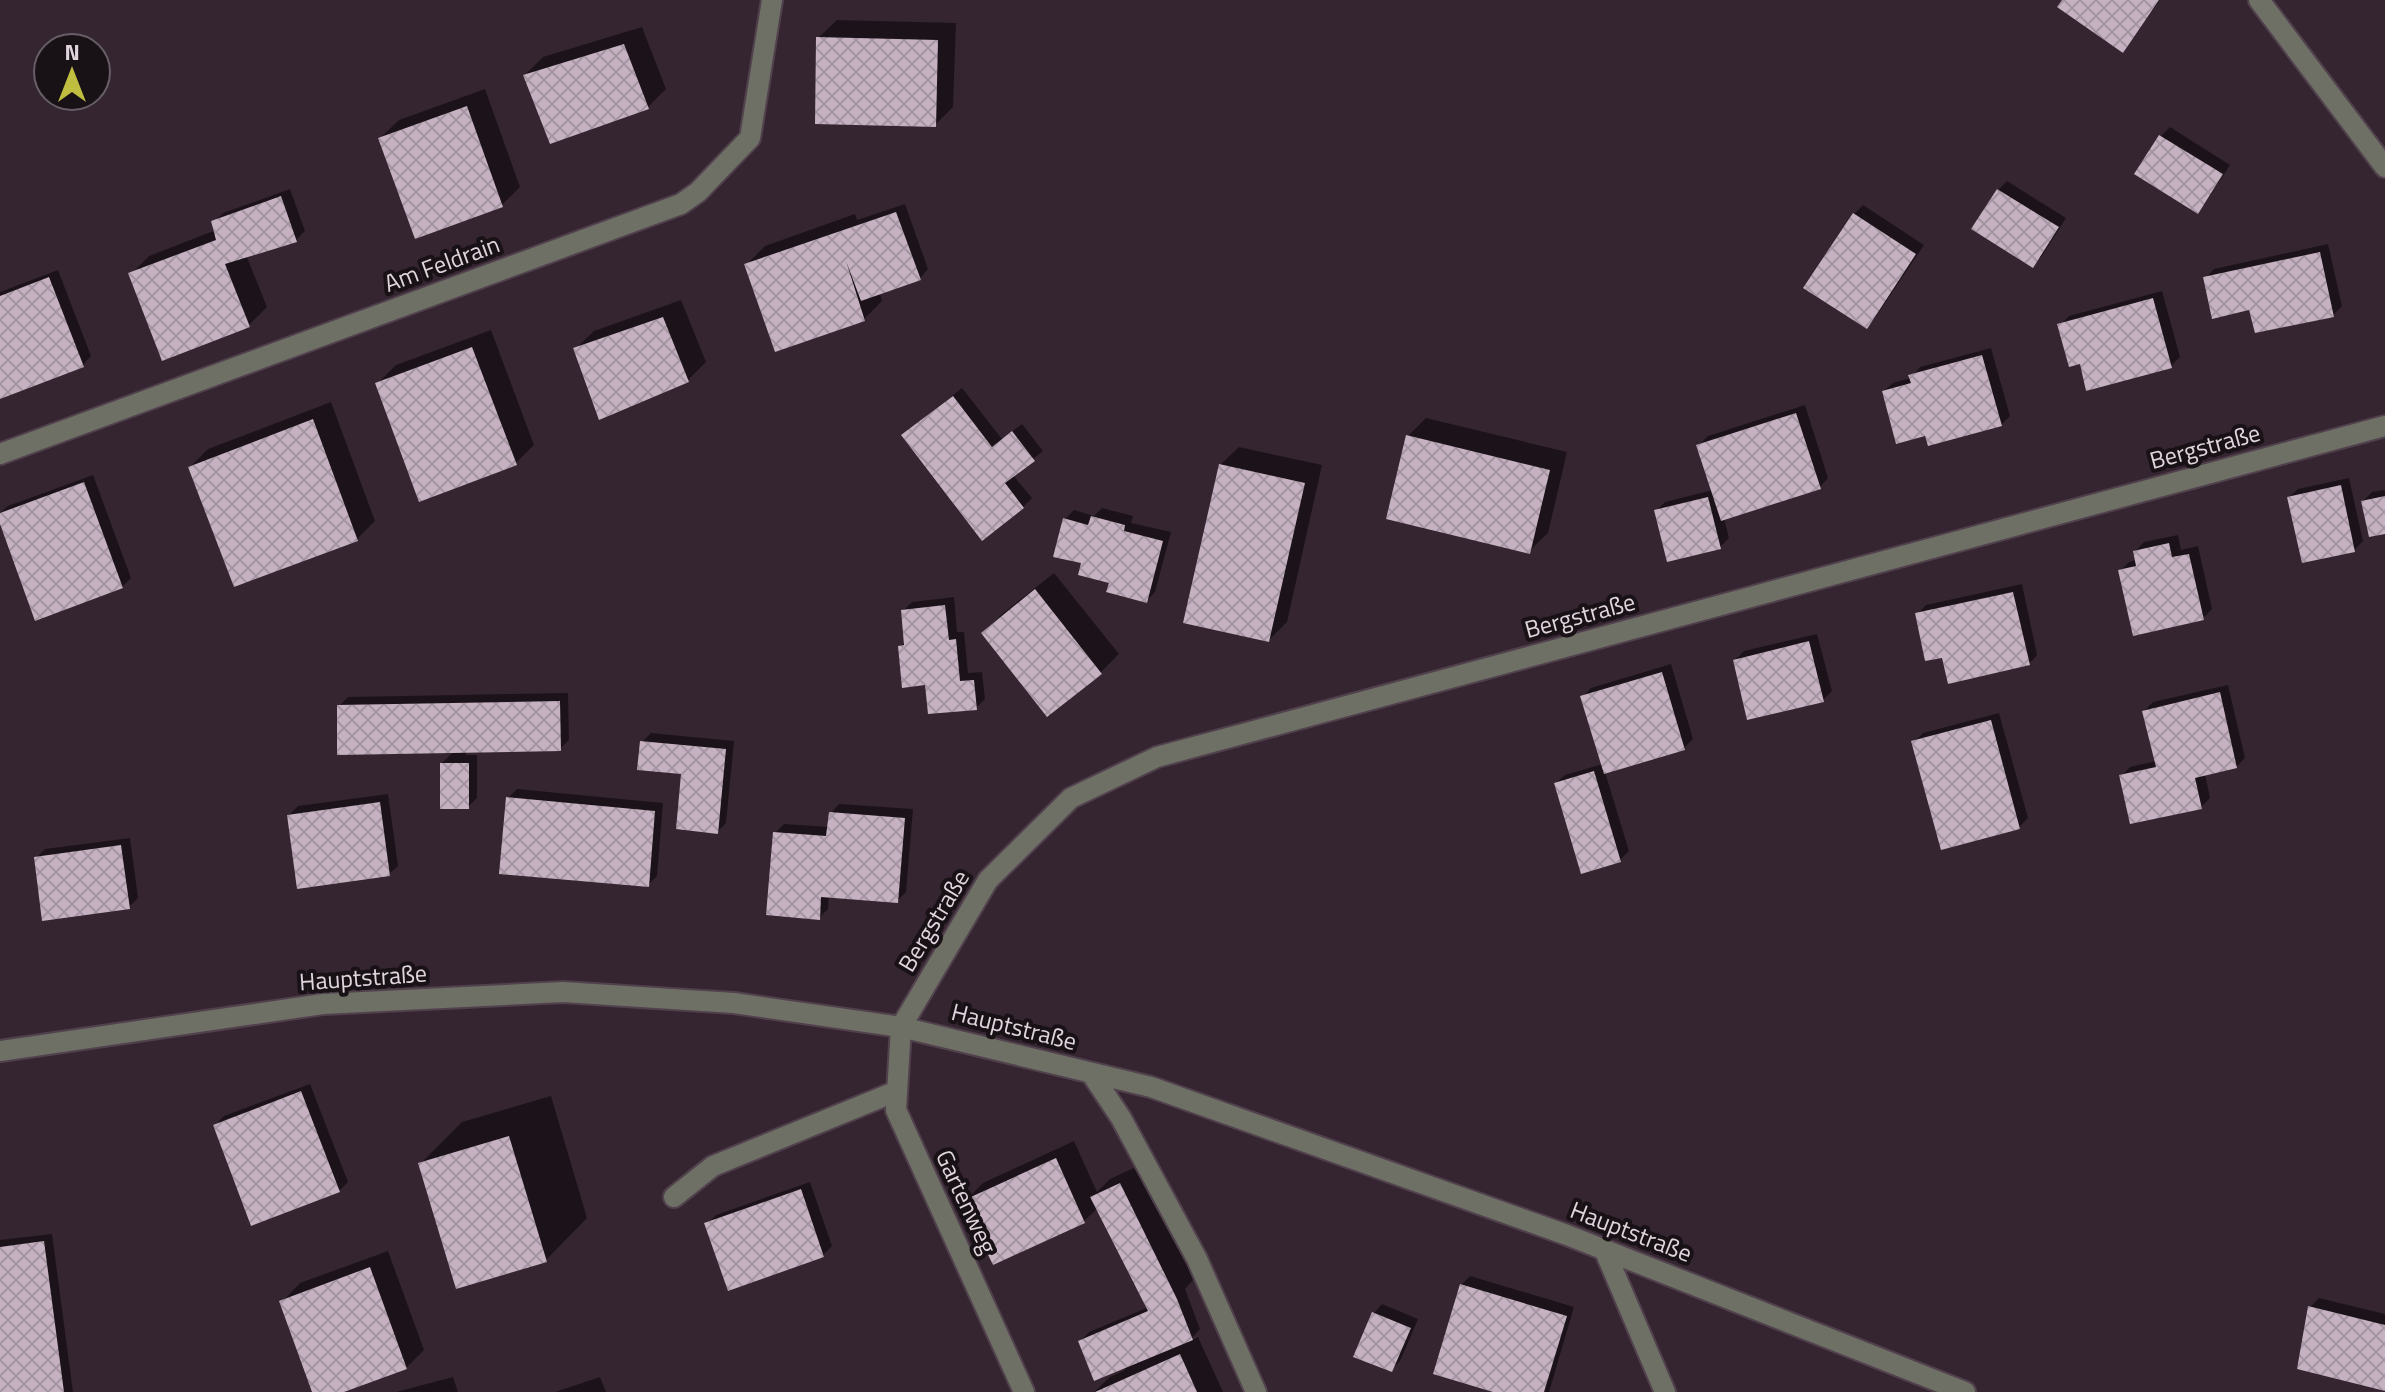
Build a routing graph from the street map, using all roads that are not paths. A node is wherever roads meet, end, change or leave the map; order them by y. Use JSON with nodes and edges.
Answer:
{"nodes":[{"id":1,"x":772,"y":0,"type":"edge"},
{"id":2,"x":2259,"y":0,"type":"edge"},
{"id":3,"x":2385,"y":167,"type":"edge"},
{"id":4,"x":2385,"y":426,"type":"edge"},
{"id":5,"x":0,"y":454,"type":"edge"},
{"id":6,"x":901,"y":1027,"type":"junction"},
{"id":7,"x":0,"y":1051,"type":"edge"},
{"id":8,"x":1091,"y":1073,"type":"junction"},
{"id":9,"x":897,"y":1091,"type":"junction"},
{"id":10,"x":674,"y":1197,"type":"dead end"},
{"id":11,"x":1604,"y":1249,"type":"junction"},
{"id":12,"x":1024,"y":1392,"type":"edge"},
{"id":13,"x":1256,"y":1392,"type":"edge"},
{"id":14,"x":1665,"y":1392,"type":"edge"},
{"id":15,"x":1965,"y":1392,"type":"edge"}],
"edges":[{"from":1,"to":5,"type":"street","name":"Am Feldrain"},
{"from":2,"to":3,"type":"street"},
{"from":4,"to":6,"type":"street","name":"Bergstraße"},
{"from":6,"to":7,"type":"street","name":"Hauptstraße"},
{"from":6,"to":8,"type":"street","name":"Hauptstraße"},
{"from":6,"to":9,"type":"street","name":"Gartenweg"},
{"from":8,"to":11,"type":"street","name":"Hauptstraße"},
{"from":8,"to":13,"type":"street"},
{"from":9,"to":10,"type":"street"},
{"from":9,"to":12,"type":"street","name":"Gartenweg"},
{"from":11,"to":14,"type":"street"},
{"from":11,"to":15,"type":"street","name":"Hauptstraße"}]}
